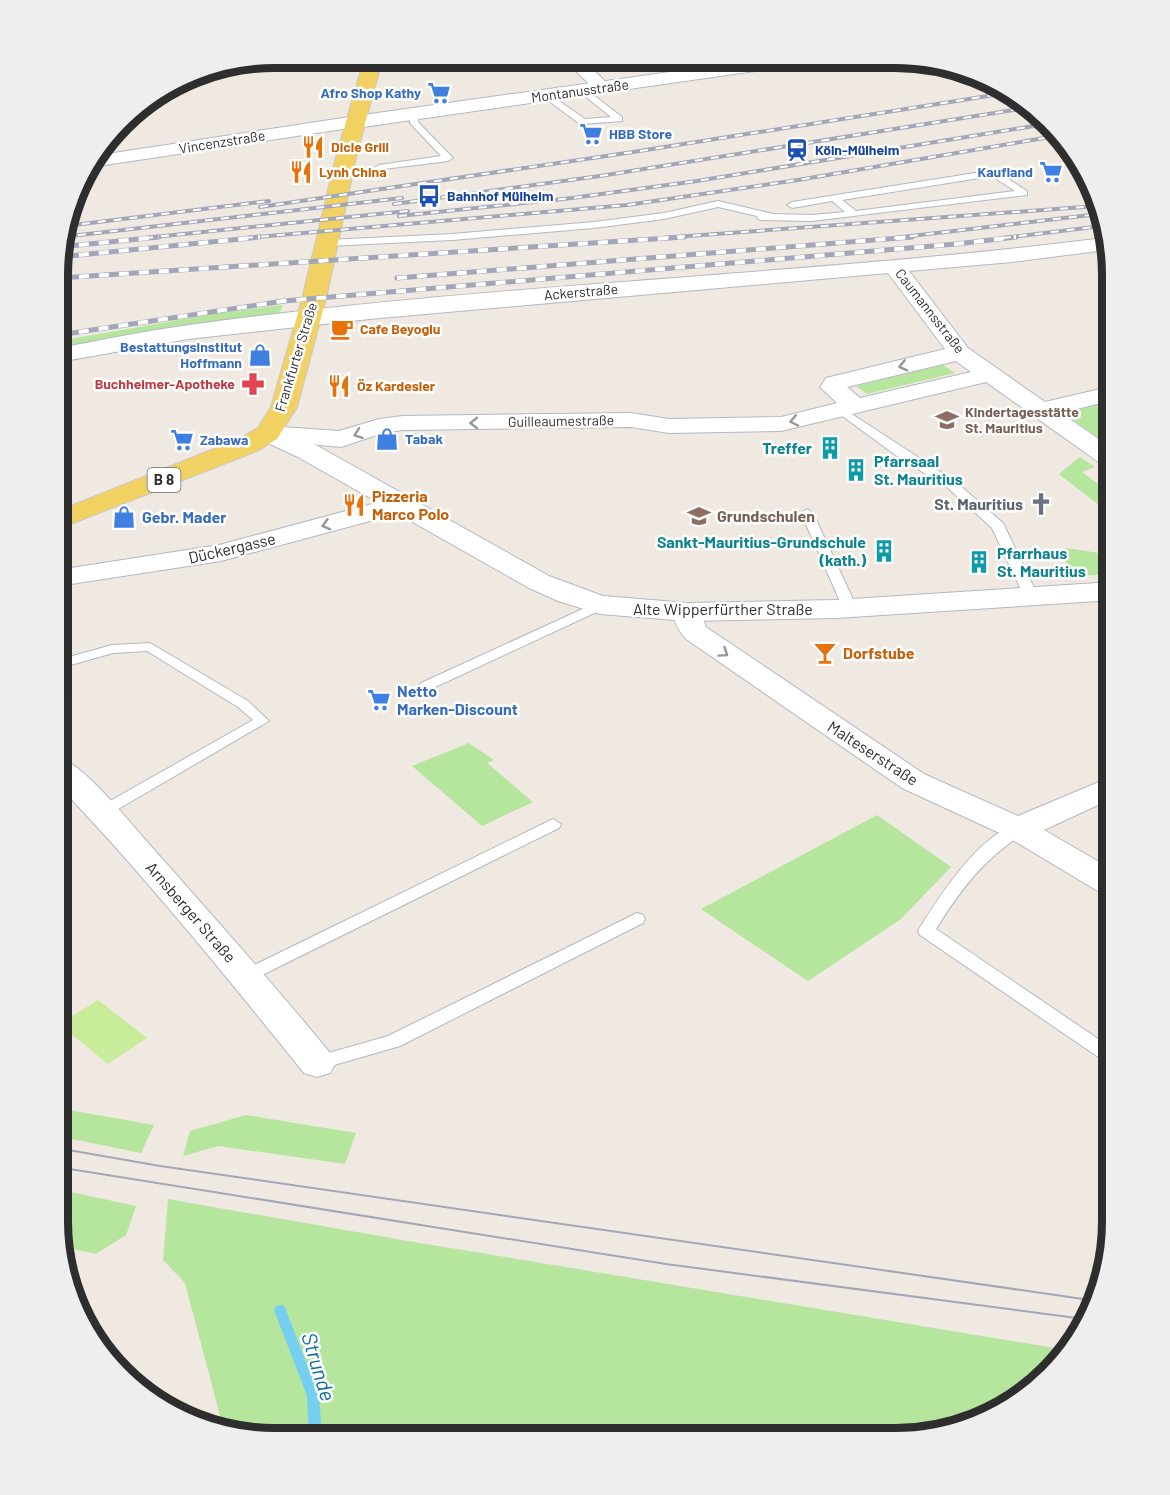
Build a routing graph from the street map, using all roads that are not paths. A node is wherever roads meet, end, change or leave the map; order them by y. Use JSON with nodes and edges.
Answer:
{"nodes":[{"id":1,"x":371,"y":68,"type":"edge"},
{"id":2,"x":582,"y":68,"type":"edge"},
{"id":3,"x":730,"y":68,"type":"edge"},
{"id":4,"x":602,"y":87,"type":"junction"},
{"id":5,"x":583,"y":90,"type":"junction"},
{"id":6,"x":546,"y":96,"type":"junction"},
{"id":7,"x":414,"y":114,"type":"junction"},
{"id":8,"x":356,"y":122,"type":"junction"},
{"id":9,"x":104,"y":157,"type":"edge"},
{"id":10,"x":379,"y":168,"type":"dead end"},
{"id":11,"x":834,"y":198,"type":"junction"},
{"id":12,"x":792,"y":205,"type":"dead end"},
{"id":13,"x":688,"y":211,"type":"junction"},
{"id":14,"x":854,"y":214,"type":"junction"},
{"id":15,"x":769,"y":216,"type":"junction"},
{"id":16,"x":328,"y":243,"type":"junction"},
{"id":17,"x":1100,"y":245,"type":"edge"},
{"id":18,"x":893,"y":265,"type":"junction"},
{"id":19,"x":309,"y":319,"type":"junction"},
{"id":20,"x":68,"y":353,"type":"edge"},
{"id":21,"x":960,"y":353,"type":"junction"},
{"id":22,"x":991,"y":374,"type":"junction"},
{"id":23,"x":1102,"y":396,"type":"edge"},
{"id":24,"x":848,"y":408,"type":"junction"},
{"id":25,"x":1042,"y":410,"type":"junction"},
{"id":26,"x":268,"y":433,"type":"junction"},
{"id":27,"x":1102,"y":453,"type":"edge"},
{"id":28,"x":402,"y":504,"type":"junction"},
{"id":29,"x":807,"y":513,"type":"dead end"},
{"id":30,"x":68,"y":518,"type":"edge"},
{"id":31,"x":68,"y":577,"type":"edge"},
{"id":32,"x":1102,"y":592,"type":"edge"},
{"id":33,"x":1031,"y":596,"type":"junction"},
{"id":34,"x":600,"y":605,"type":"junction"},
{"id":35,"x":850,"y":608,"type":"junction"},
{"id":36,"x":688,"y":612,"type":"junction"},
{"id":37,"x":68,"y":662,"type":"edge"},
{"id":38,"x":426,"y":686,"type":"dead end"},
{"id":39,"x":68,"y":777,"type":"edge"},
{"id":40,"x":1102,"y":791,"type":"edge"},
{"id":41,"x":102,"y":812,"type":"junction"},
{"id":42,"x":554,"y":824,"type":"dead end"},
{"id":43,"x":1018,"y":829,"type":"junction"},
{"id":44,"x":1102,"y":879,"type":"edge"},
{"id":45,"x":637,"y":919,"type":"dead end"},
{"id":46,"x":246,"y":976,"type":"junction"},
{"id":47,"x":1102,"y":1050,"type":"edge"},
{"id":48,"x":317,"y":1063,"type":"joint"}],
"edges":[{"from":1,"to":8,"type":"main road","name":"Frankfurter Straße","number":"B 8"},
{"from":2,"to":4,"type":"street"},
{"from":3,"to":4,"type":"street","name":"Montanusstraße"},
{"from":4,"to":5,"type":"street","name":"Montanusstraße"},
{"from":5,"to":6,"type":"street","name":"Montanusstraße"},
{"from":5,"to":6,"type":"lane"},
{"from":6,"to":7,"type":"street","name":"Montanusstraße"},
{"from":7,"to":8,"type":"street","name":"Montanusstraße"},
{"from":7,"to":10,"type":"lane"},
{"from":8,"to":9,"type":"street","name":"Vincenzstraße"},
{"from":8,"to":16,"type":"main road","name":"Frankfurter Straße","number":"B 8"},
{"from":11,"to":12,"type":"lane"},
{"from":11,"to":14,"type":"lane"},
{"from":11,"to":14,"type":"lane"},
{"from":13,"to":15,"type":"lane"},
{"from":13,"to":15,"type":"lane"},
{"from":13,"to":16,"type":"lane"},
{"from":14,"to":15,"type":"lane"},
{"from":16,"to":19,"type":"main road","name":"Frankfurter Straße","number":"B 8"},
{"from":17,"to":18,"type":"street","name":"Ackerstraße"},
{"from":18,"to":19,"type":"street","name":"Ackerstraße"},
{"from":18,"to":21,"type":"street","name":"Caumannsstraße"},
{"from":19,"to":20,"type":"street","name":"Ackerstraße"},
{"from":19,"to":26,"type":"main road","name":"Frankfurter Straße","number":"B 8"},
{"from":21,"to":22,"type":"street","name":"Caumannsstraße"},
{"from":21,"to":24,"type":"street","one_way":true},
{"from":22,"to":24,"type":"street","name":"Guilleaumestraße"},
{"from":22,"to":25,"type":"street","name":"Caumannsstraße"},
{"from":23,"to":25,"type":"street"},
{"from":24,"to":26,"type":"street","name":"Guilleaumestraße","one_way":true},
{"from":24,"to":33,"type":"lane"},
{"from":25,"to":27,"type":"street","name":"Caumannsstraße"},
{"from":26,"to":28,"type":"street","name":"Alte Wipperfürther Straße"},
{"from":26,"to":30,"type":"main road","name":"Frankfurter Straße","number":"B 8"},
{"from":28,"to":31,"type":"street","name":"Dückergasse","one_way":true},
{"from":28,"to":34,"type":"street","name":"Alte Wipperfürther Straße"},
{"from":29,"to":35,"type":"lane"},
{"from":32,"to":33,"type":"street","name":"Alte Wipperfürther Straße"},
{"from":33,"to":35,"type":"street","name":"Alte Wipperfürther Straße"},
{"from":34,"to":36,"type":"street","name":"Alte Wipperfürther Straße"},
{"from":34,"to":38,"type":"lane"},
{"from":35,"to":36,"type":"street","name":"Alte Wipperfürther Straße"},
{"from":36,"to":43,"type":"street","name":"Malteserstraße","one_way":true},
{"from":37,"to":41,"type":"lane"},
{"from":39,"to":41,"type":"street","name":"Arnsberger Straße"},
{"from":40,"to":43,"type":"street"},
{"from":41,"to":46,"type":"street","name":"Arnsberger Straße"},
{"from":42,"to":46,"type":"lane"},
{"from":43,"to":44,"type":"street","name":"Malteserstraße"},
{"from":43,"to":47,"type":"lane"},
{"from":45,"to":48,"type":"lane"},
{"from":46,"to":48,"type":"street","name":"Arnsberger Straße"}]}
